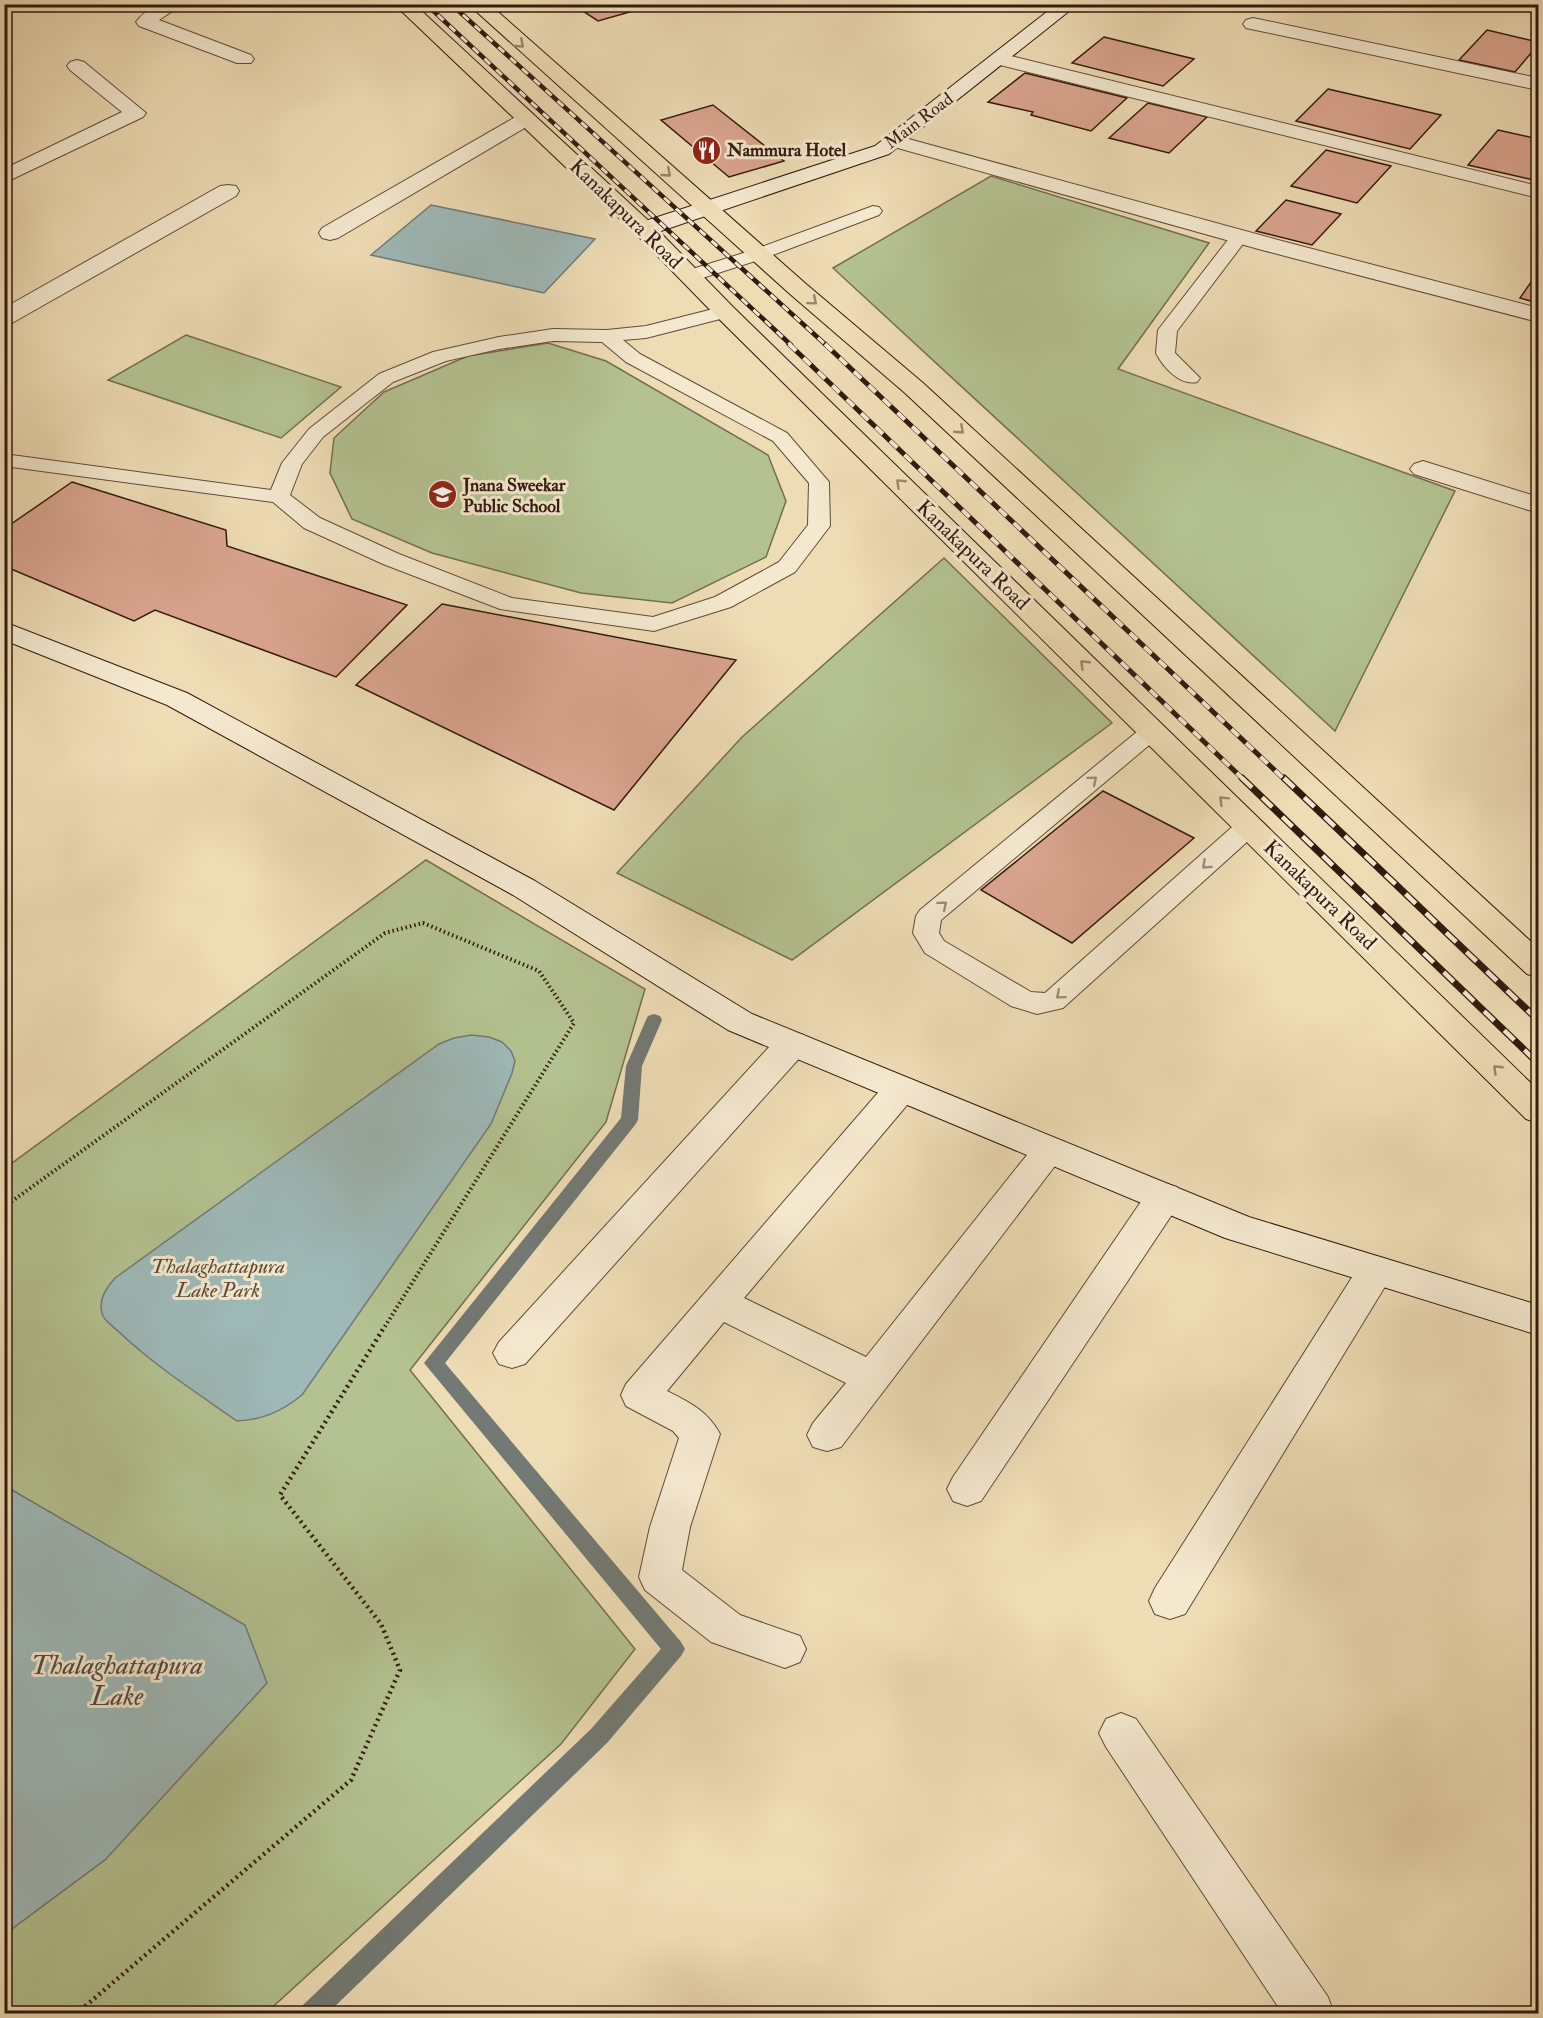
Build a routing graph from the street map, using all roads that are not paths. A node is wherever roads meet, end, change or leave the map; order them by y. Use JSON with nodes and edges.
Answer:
{"nodes":[{"id":1,"x":174,"y":4,"type":"edge"},
{"id":2,"x":403,"y":4,"type":"edge"},
{"id":3,"x":477,"y":4,"type":"edge"},
{"id":4,"x":1069,"y":4,"type":"edge"},
{"id":5,"x":1253,"y":24,"type":"dead end"},
{"id":6,"x":244,"y":59,"type":"dead end"},
{"id":7,"x":999,"y":59,"type":"junction"},
{"id":8,"x":77,"y":66,"type":"dead end"},
{"id":9,"x":1539,"y":84,"type":"edge"},
{"id":10,"x":526,"y":119,"type":"junction"},
{"id":11,"x":894,"y":141,"type":"junction"},
{"id":12,"x":4,"y":177,"type":"edge"},
{"id":13,"x":228,"y":191,"type":"dead end"},
{"id":14,"x":1539,"y":192,"type":"edge"},
{"id":15,"x":706,"y":208,"type":"junction"},
{"id":16,"x":873,"y":211,"type":"dead end"},
{"id":17,"x":644,"y":229,"type":"junction"},
{"id":18,"x":330,"y":233,"type":"dead end"},
{"id":19,"x":1240,"y":236,"type":"junction"},
{"id":20,"x":759,"y":254,"type":"junction"},
{"id":21,"x":690,"y":276,"type":"junction"},
{"id":22,"x":725,"y":312,"type":"junction"},
{"id":23,"x":1539,"y":315,"type":"edge"},
{"id":24,"x":4,"y":318,"type":"edge"},
{"id":25,"x":607,"y":336,"type":"junction"},
{"id":26,"x":1190,"y":378,"type":"dead end"},
{"id":27,"x":4,"y":460,"type":"edge"},
{"id":28,"x":1423,"y":469,"type":"dead end"},
{"id":29,"x":279,"y":497,"type":"junction"},
{"id":30,"x":1539,"y":505,"type":"edge"},
{"id":31,"x":4,"y":630,"type":"edge"},
{"id":32,"x":1152,"y":731,"type":"junction"},
{"id":33,"x":1249,"y":826,"type":"junction"},
{"id":34,"x":1539,"y":966,"type":"edge"},
{"id":35,"x":792,"y":1044,"type":"junction"},
{"id":36,"x":901,"y":1089,"type":"junction"},
{"id":37,"x":1539,"y":1110,"type":"edge"},
{"id":38,"x":1050,"y":1150,"type":"junction"},
{"id":39,"x":1164,"y":1197,"type":"junction"},
{"id":40,"x":1376,"y":1270,"type":"junction"},
{"id":41,"x":719,"y":1303,"type":"junction"},
{"id":42,"x":1539,"y":1320,"type":"edge"},
{"id":43,"x":512,"y":1353,"type":"dead end"},
{"id":44,"x":872,"y":1378,"type":"junction"},
{"id":45,"x":827,"y":1435,"type":"dead end"},
{"id":46,"x":967,"y":1489,"type":"dead end"},
{"id":47,"x":1170,"y":1601,"type":"dead end"},
{"id":48,"x":785,"y":1649,"type":"dead end"},
{"id":49,"x":1121,"y":1733,"type":"dead end"},
{"id":50,"x":1311,"y":2013,"type":"edge"}],
"edges":[{"from":1,"to":6,"type":"street"},
{"from":2,"to":10,"type":"highway","name":"Kanakapura Road"},
{"from":3,"to":15,"type":"highway","one_way":true},
{"from":4,"to":7,"type":"street","name":"Main Road"},
{"from":5,"to":9,"type":"street"},
{"from":7,"to":11,"type":"street","name":"Main Road"},
{"from":7,"to":14,"type":"street"},
{"from":8,"to":12,"type":"street"},
{"from":10,"to":17,"type":"highway","name":"Kanakapura Road"},
{"from":10,"to":18,"type":"street"},
{"from":11,"to":15,"type":"street","name":"Main Road"},
{"from":11,"to":19,"type":"street"},
{"from":13,"to":24,"type":"street"},
{"from":15,"to":17,"type":"street","name":"Main Road"},
{"from":15,"to":20,"type":"highway"},
{"from":16,"to":20,"type":"lane"},
{"from":17,"to":21,"type":"highway","name":"Kanakapura Road"},
{"from":19,"to":23,"type":"street"},
{"from":19,"to":26,"type":"lane"},
{"from":20,"to":21,"type":"lane"},
{"from":20,"to":34,"type":"highway","one_way":true},
{"from":21,"to":22,"type":"highway","name":"Kanakapura Road"},
{"from":22,"to":25,"type":"lane"},
{"from":32,"to":22,"type":"highway","name":"Kanakapura Road","one_way":true},
{"from":25,"to":29,"type":"lane"},
{"from":25,"to":29,"type":"lane"},
{"from":27,"to":29,"type":"lane"},
{"from":28,"to":30,"type":"street"},
{"from":31,"to":35,"type":"street"},
{"from":33,"to":32,"type":"highway","name":"Kanakapura Road","one_way":true},
{"from":33,"to":32,"type":"lane","one_way":true},
{"from":37,"to":33,"type":"highway","name":"Kanakapura Road","one_way":true},
{"from":35,"to":36,"type":"street"},
{"from":35,"to":43,"type":"street"},
{"from":36,"to":38,"type":"street"},
{"from":36,"to":41,"type":"street"},
{"from":38,"to":39,"type":"street"},
{"from":38,"to":44,"type":"street"},
{"from":39,"to":40,"type":"street"},
{"from":39,"to":46,"type":"street"},
{"from":40,"to":42,"type":"street"},
{"from":40,"to":47,"type":"street"},
{"from":41,"to":44,"type":"street"},
{"from":41,"to":48,"type":"street"},
{"from":44,"to":45,"type":"street"},
{"from":49,"to":50,"type":"street"}]}
